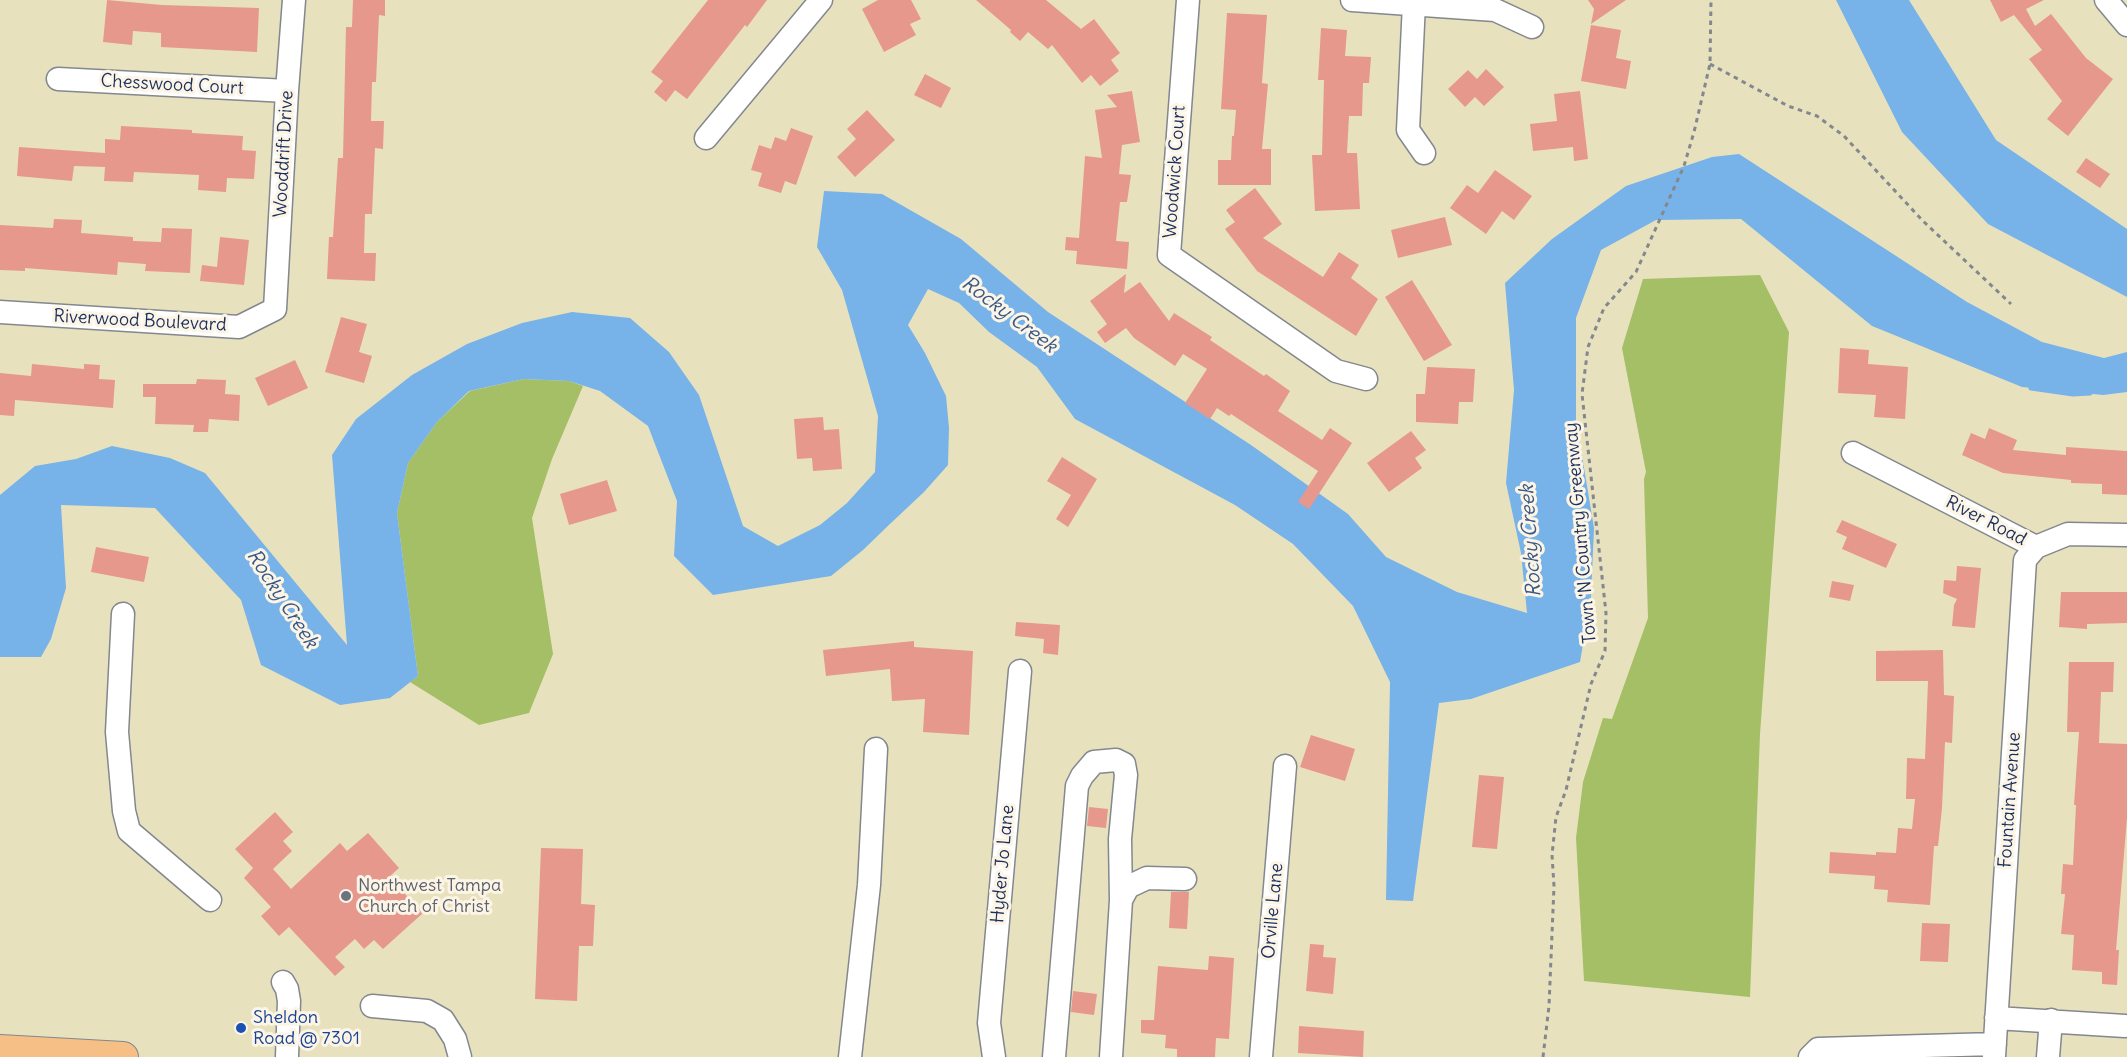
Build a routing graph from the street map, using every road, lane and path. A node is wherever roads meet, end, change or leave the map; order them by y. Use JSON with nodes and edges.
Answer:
{"nodes":[{"id":1,"x":294,"y":0,"type":"edge"},
{"id":2,"x":821,"y":0,"type":"edge"},
{"id":3,"x":1188,"y":0,"type":"edge"},
{"id":4,"x":1352,"y":0,"type":"edge"},
{"id":5,"x":1711,"y":0,"type":"edge"},
{"id":6,"x":2106,"y":0,"type":"edge"},
{"id":7,"x":1414,"y":3,"type":"junction"},
{"id":8,"x":2127,"y":25,"type":"edge"},
{"id":9,"x":1532,"y":27,"type":"dead end"},
{"id":10,"x":1710,"y":64,"type":"junction"},
{"id":11,"x":58,"y":79,"type":"dead end"},
{"id":12,"x":287,"y":91,"type":"junction"},
{"id":13,"x":706,"y":138,"type":"dead end"},
{"id":14,"x":1424,"y":153,"type":"dead end"},
{"id":15,"x":2010,"y":304,"type":"dead end"},
{"id":16,"x":275,"y":309,"type":"joint"},
{"id":17,"x":0,"y":312,"type":"edge"},
{"id":18,"x":1366,"y":379,"type":"dead end"},
{"id":19,"x":1853,"y":453,"type":"dead end"},
{"id":20,"x":2127,"y":535,"type":"edge"},
{"id":21,"x":2036,"y":547,"type":"junction"},
{"id":22,"x":123,"y":614,"type":"dead end"},
{"id":23,"x":1020,"y":671,"type":"dead end"},
{"id":24,"x":876,"y":749,"type":"dead end"},
{"id":25,"x":1285,"y":766,"type":"dead end"},
{"id":26,"x":1185,"y":879,"type":"dead end"},
{"id":27,"x":210,"y":900,"type":"dead end"},
{"id":28,"x":1121,"y":900,"type":"junction"},
{"id":29,"x":283,"y":982,"type":"dead end"},
{"id":30,"x":372,"y":1006,"type":"dead end"},
{"id":31,"x":1996,"y":1017,"type":"junction"},
{"id":32,"x":2051,"y":1020,"type":"junction"},
{"id":33,"x":2125,"y":1026,"type":"dead end"},
{"id":34,"x":0,"y":1050,"type":"edge"},
{"id":35,"x":1994,"y":1051,"type":"edge"},
{"id":36,"x":123,"y":1057,"type":"edge"},
{"id":37,"x":287,"y":1057,"type":"edge"},
{"id":38,"x":460,"y":1057,"type":"edge"},
{"id":39,"x":850,"y":1057,"type":"edge"},
{"id":40,"x":994,"y":1057,"type":"edge"},
{"id":41,"x":1054,"y":1057,"type":"edge"},
{"id":42,"x":1111,"y":1057,"type":"edge"},
{"id":43,"x":1261,"y":1057,"type":"edge"},
{"id":44,"x":1543,"y":1057,"type":"edge"},
{"id":45,"x":1810,"y":1057,"type":"edge"},
{"id":46,"x":2048,"y":1057,"type":"edge"}],
"edges":[{"from":1,"to":12,"type":"street","name":"Wooddrift Drive"},
{"from":2,"to":13,"type":"street"},
{"from":3,"to":18,"type":"street","name":"Woodwick Court"},
{"from":4,"to":7,"type":"street"},
{"from":5,"to":10,"type":"path","name":"Town 'N Country Greenway"},
{"from":6,"to":8,"type":"street"},
{"from":7,"to":9,"type":"street"},
{"from":7,"to":14,"type":"street"},
{"from":10,"to":15,"type":"path"},
{"from":10,"to":44,"type":"path","name":"Town 'N Country Greenway"},
{"from":11,"to":12,"type":"street","name":"Chesswood Court"},
{"from":12,"to":16,"type":"street","name":"Wooddrift Drive"},
{"from":16,"to":17,"type":"street","name":"Riverwood Boulevard"},
{"from":19,"to":21,"type":"street","name":"River Road"},
{"from":20,"to":21,"type":"street","name":"River Road"},
{"from":21,"to":31,"type":"street","name":"Fountain Avenue"},
{"from":22,"to":27,"type":"street"},
{"from":23,"to":40,"type":"street","name":"Hyder Jo Lane"},
{"from":24,"to":39,"type":"street"},
{"from":25,"to":43,"type":"street","name":"Orville Lane"},
{"from":26,"to":28,"type":"street"},
{"from":28,"to":41,"type":"street"},
{"from":28,"to":42,"type":"street"},
{"from":29,"to":37,"type":"street"},
{"from":30,"to":38,"type":"street"},
{"from":31,"to":32,"type":"street"},
{"from":31,"to":35,"type":"street","name":"Fountain Avenue"},
{"from":32,"to":33,"type":"street"},
{"from":32,"to":46,"type":"street"},
{"from":34,"to":36,"type":"main road"},
{"from":35,"to":45,"type":"street"}]}
